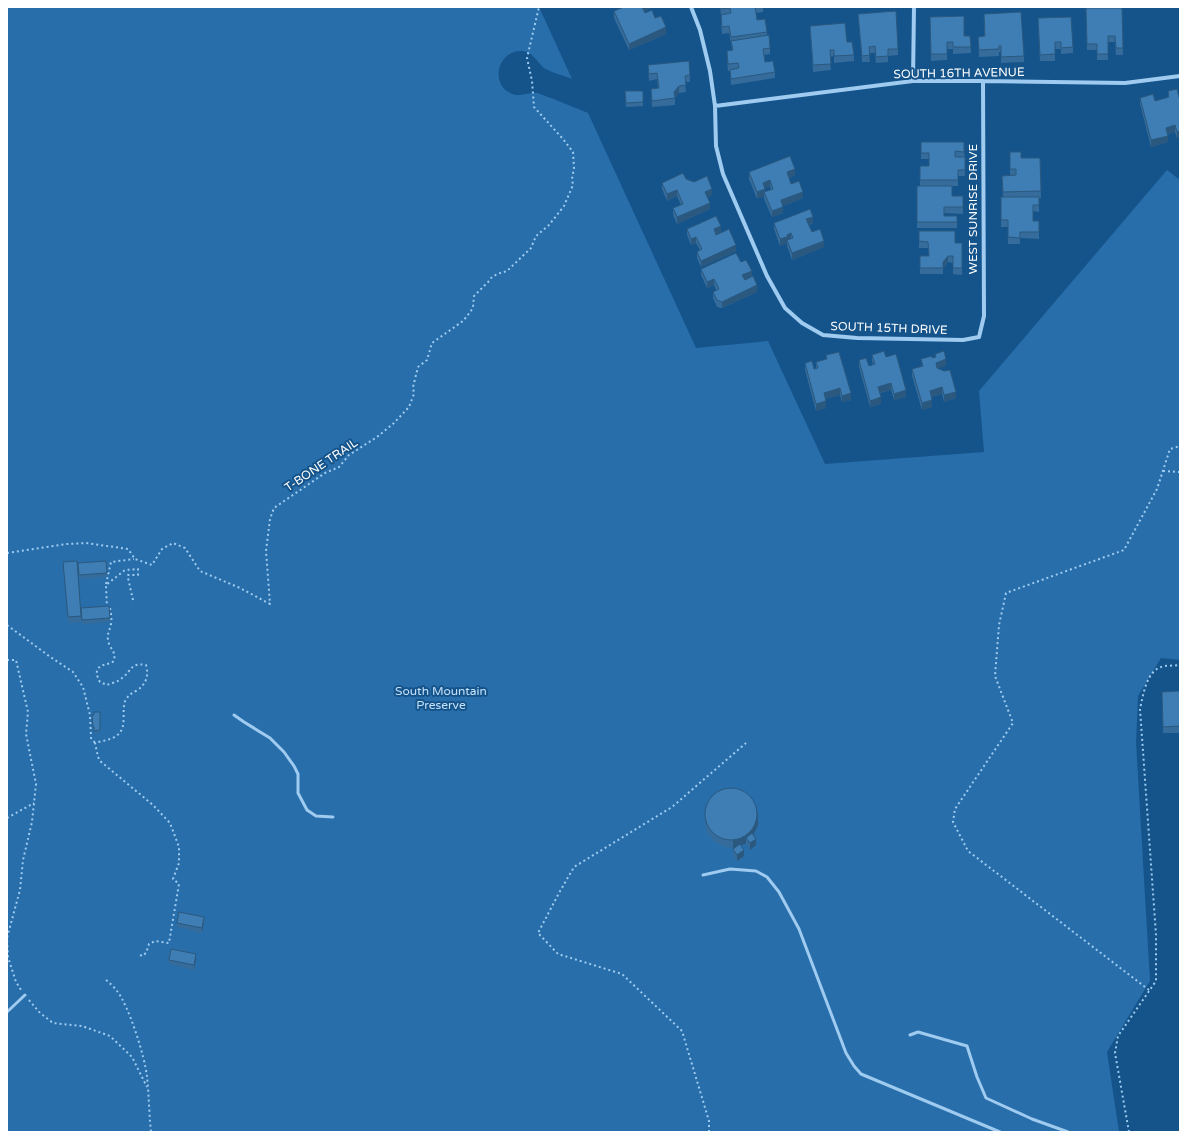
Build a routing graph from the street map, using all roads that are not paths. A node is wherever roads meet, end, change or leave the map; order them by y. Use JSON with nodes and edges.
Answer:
{"nodes":[{"id":1,"x":691,"y":7,"type":"edge"},
{"id":2,"x":914,"y":7,"type":"edge"},
{"id":3,"x":1180,"y":76,"type":"edge"},
{"id":4,"x":914,"y":81,"type":"junction"},
{"id":5,"x":983,"y":81,"type":"junction"},
{"id":6,"x":715,"y":106,"type":"junction"},
{"id":7,"x":979,"y":337,"type":"joint"},
{"id":8,"x":234,"y":715,"type":"dead end"},
{"id":9,"x":333,"y":817,"type":"dead end"},
{"id":10,"x":704,"y":875,"type":"dead end"},
{"id":11,"x":25,"y":995,"type":"road end"},
{"id":12,"x":7,"y":1012,"type":"edge"},
{"id":13,"x":910,"y":1034,"type":"dead end"},
{"id":14,"x":1000,"y":1132,"type":"edge"},
{"id":15,"x":1068,"y":1132,"type":"edge"}],
"edges":[{"from":1,"to":6,"type":"street","name":"SOUTH 15TH DRIVE"},
{"from":2,"to":4,"type":"street"},
{"from":3,"to":5,"type":"street","name":"SOUTH 16TH AVENUE"},
{"from":4,"to":5,"type":"street","name":"SOUTH 16TH AVENUE"},
{"from":4,"to":6,"type":"street","name":"SOUTH 16TH AVENUE"},
{"from":5,"to":7,"type":"street","name":"WEST SUNRISE DRIVE"},
{"from":6,"to":7,"type":"street","name":"SOUTH 15TH DRIVE"},
{"from":8,"to":9,"type":"lane"},
{"from":10,"to":14,"type":"lane"},
{"from":11,"to":12,"type":"lane"},
{"from":13,"to":15,"type":"lane"}]}
